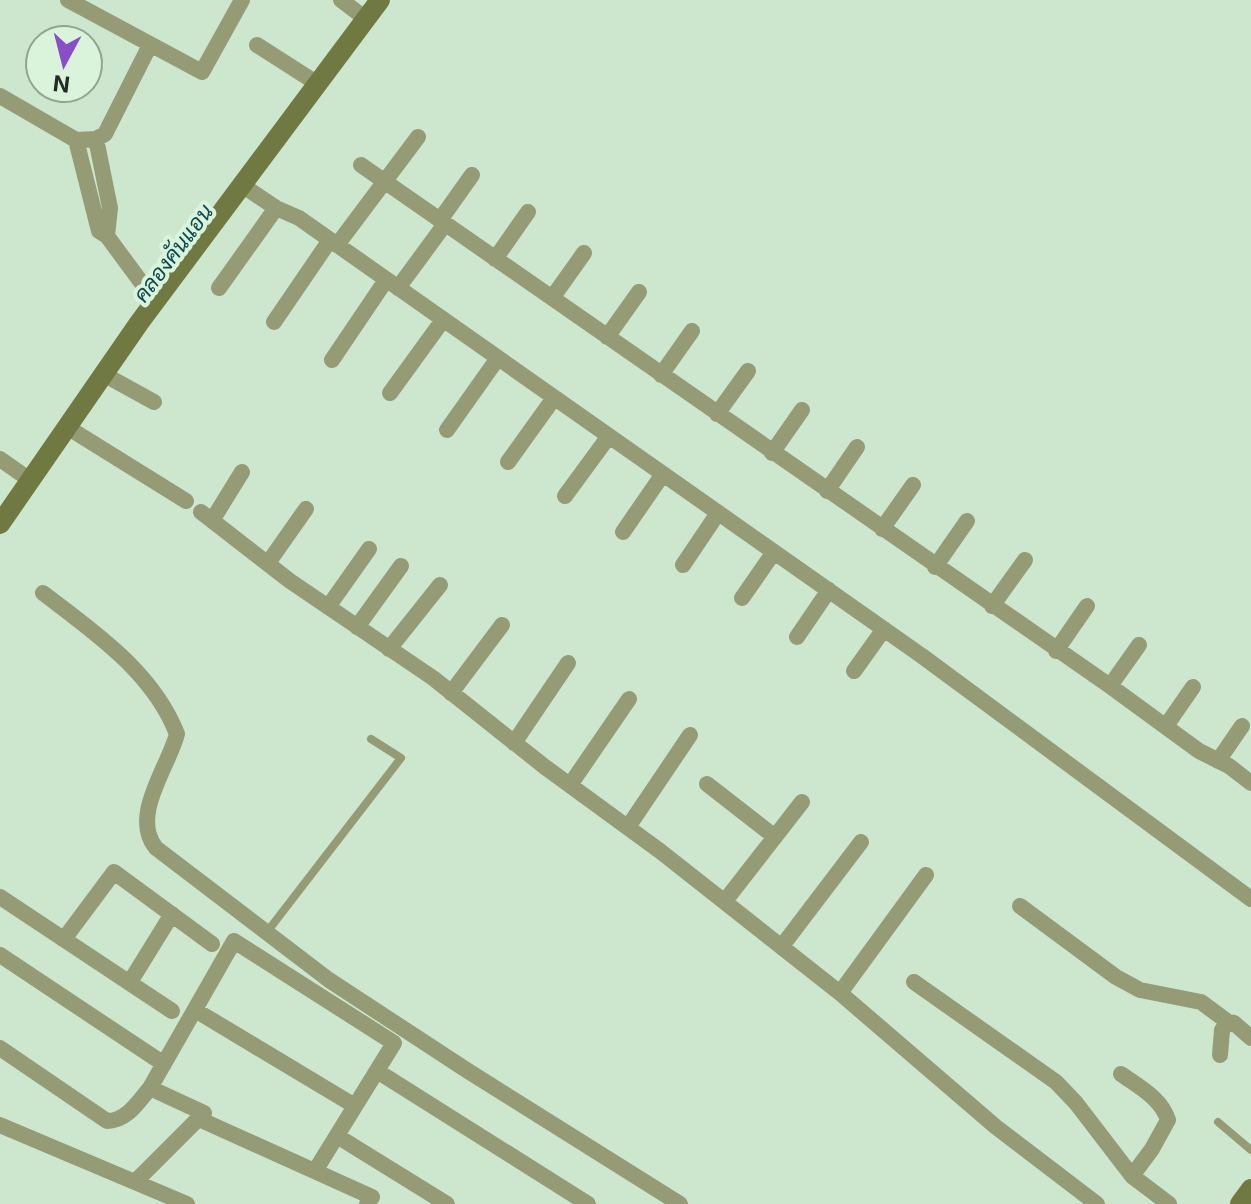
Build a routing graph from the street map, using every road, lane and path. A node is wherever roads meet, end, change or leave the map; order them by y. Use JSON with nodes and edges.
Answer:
{"nodes":[{"id":1,"x":68,"y":0,"type":"edge"},
{"id":2,"x":242,"y":0,"type":"edge"},
{"id":3,"x":341,"y":0,"type":"edge"},
{"id":4,"x":371,"y":7,"type":"edge"},
{"id":5,"x":150,"y":45,"type":"junction"},
{"id":6,"x":257,"y":45,"type":"dead end"},
{"id":7,"x":318,"y":84,"type":"junction"},
{"id":8,"x":0,"y":96,"type":"edge"},
{"id":9,"x":418,"y":137,"type":"dead end"},
{"id":10,"x":96,"y":139,"type":"junction"},
{"id":11,"x":76,"y":140,"type":"junction"},
{"id":12,"x":361,"y":165,"type":"dead end"},
{"id":13,"x":472,"y":175,"type":"dead end"},
{"id":14,"x":385,"y":182,"type":"junction"},
{"id":15,"x":246,"y":188,"type":"junction"},
{"id":16,"x":272,"y":206,"type":"junction"},
{"id":17,"x":528,"y":212,"type":"dead end"},
{"id":18,"x":442,"y":222,"type":"junction"},
{"id":19,"x":107,"y":236,"type":"junction"},
{"id":20,"x":334,"y":243,"type":"junction"},
{"id":21,"x":584,"y":253,"type":"dead end"},
{"id":22,"x":495,"y":259,"type":"junction"},
{"id":23,"x":392,"y":284,"type":"junction"},
{"id":24,"x":219,"y":288,"type":"dead end"},
{"id":25,"x":639,"y":292,"type":"dead end"},
{"id":26,"x":552,"y":298,"type":"junction"},
{"id":27,"x":155,"y":301,"type":"junction"},
{"id":28,"x":443,"y":320,"type":"junction"},
{"id":29,"x":274,"y":322,"type":"dead end"},
{"id":30,"x":692,"y":331,"type":"dead end"},
{"id":31,"x":607,"y":337,"type":"junction"},
{"id":32,"x":498,"y":358,"type":"junction"},
{"id":33,"x":332,"y":360,"type":"dead end"},
{"id":34,"x":748,"y":371,"type":"dead end"},
{"id":35,"x":105,"y":375,"type":"junction"},
{"id":36,"x":661,"y":375,"type":"junction"},
{"id":37,"x":390,"y":393,"type":"dead end"},
{"id":38,"x":554,"y":398,"type":"junction"},
{"id":39,"x":154,"y":402,"type":"dead end"},
{"id":40,"x":802,"y":410,"type":"dead end"},
{"id":41,"x":717,"y":414,"type":"junction"},
{"id":42,"x":67,"y":427,"type":"junction"},
{"id":43,"x":447,"y":430,"type":"dead end"},
{"id":44,"x":609,"y":436,"type":"junction"},
{"id":45,"x":857,"y":447,"type":"dead end"},
{"id":46,"x":772,"y":453,"type":"junction"},
{"id":47,"x":0,"y":459,"type":"edge"},
{"id":48,"x":508,"y":462,"type":"dead end"},
{"id":49,"x":242,"y":472,"type":"dead end"},
{"id":50,"x":663,"y":474,"type":"junction"},
{"id":51,"x":30,"y":480,"type":"junction"},
{"id":52,"x":913,"y":485,"type":"dead end"},
{"id":53,"x":827,"y":491,"type":"junction"},
{"id":54,"x":565,"y":496,"type":"dead end"},
{"id":55,"x":186,"y":501,"type":"dead end"},
{"id":56,"x":306,"y":509,"type":"dead end"},
{"id":57,"x":718,"y":513,"type":"junction"},
{"id":58,"x":967,"y":521,"type":"dead end"},
{"id":59,"x":0,"y":524,"type":"edge"},
{"id":60,"x":882,"y":529,"type":"junction"},
{"id":61,"x":623,"y":532,"type":"dead end"},
{"id":62,"x":369,"y":549,"type":"dead end"},
{"id":63,"x":774,"y":552,"type":"junction"},
{"id":64,"x":1025,"y":560,"type":"dead end"},
{"id":65,"x":268,"y":563,"type":"junction"},
{"id":66,"x":683,"y":565,"type":"dead end"},
{"id":67,"x":401,"y":566,"type":"dead end"},
{"id":68,"x":935,"y":567,"type":"junction"},
{"id":69,"x":440,"y":585,"type":"dead end"},
{"id":70,"x":829,"y":590,"type":"junction"},
{"id":71,"x":43,"y":593,"type":"dead end"},
{"id":72,"x":742,"y":598,"type":"dead end"},
{"id":73,"x":992,"y":606,"type":"junction"},
{"id":74,"x":1087,"y":606,"type":"dead end"},
{"id":75,"x":328,"y":607,"type":"junction"},
{"id":76,"x":502,"y":625,"type":"dead end"},
{"id":77,"x":357,"y":627,"type":"junction"},
{"id":78,"x":884,"y":629,"type":"junction"},
{"id":79,"x":797,"y":637,"type":"dead end"},
{"id":80,"x":1139,"y":645,"type":"dead end"},
{"id":81,"x":389,"y":649,"type":"junction"},
{"id":82,"x":1056,"y":651,"type":"junction"},
{"id":83,"x":568,"y":663,"type":"dead end"},
{"id":84,"x":854,"y":671,"type":"dead end"},
{"id":85,"x":1110,"y":686,"type":"junction"},
{"id":86,"x":1193,"y":687,"type":"dead end"},
{"id":87,"x":451,"y":693,"type":"junction"},
{"id":88,"x":629,"y":699,"type":"dead end"},
{"id":89,"x":1166,"y":726,"type":"junction"},
{"id":90,"x":1242,"y":726,"type":"dead end"},
{"id":91,"x":690,"y":735,"type":"dead end"},
{"id":92,"x":371,"y":739,"type":"dead end"},
{"id":93,"x":514,"y":743,"type":"junction"},
{"id":94,"x":1218,"y":761,"type":"junction"},
{"id":95,"x":1251,"y":783,"type":"edge"},
{"id":96,"x":707,"y":784,"type":"dead end"},
{"id":97,"x":570,"y":785,"type":"junction"},
{"id":98,"x":802,"y":802,"type":"dead end"},
{"id":99,"x":628,"y":827,"type":"junction"},
{"id":100,"x":775,"y":837,"type":"junction"},
{"id":101,"x":861,"y":842,"type":"dead end"},
{"id":102,"x":926,"y":875,"type":"dead end"},
{"id":103,"x":0,"y":897,"type":"edge"},
{"id":104,"x":1251,"y":899,"type":"edge"},
{"id":105,"x":725,"y":901,"type":"junction"},
{"id":106,"x":1020,"y":906,"type":"dead end"},
{"id":107,"x":172,"y":914,"type":"junction"},
{"id":108,"x":267,"y":932,"type":"junction"},
{"id":109,"x":64,"y":939,"type":"junction"},
{"id":110,"x":212,"y":944,"type":"dead end"},
{"id":111,"x":782,"y":946,"type":"junction"},
{"id":112,"x":0,"y":955,"type":"edge"},
{"id":113,"x":130,"y":982,"type":"junction"},
{"id":114,"x":914,"y":982,"type":"dead end"},
{"id":115,"x":840,"y":993,"type":"junction"},
{"id":116,"x":195,"y":1010,"type":"junction"},
{"id":117,"x":172,"y":1011,"type":"dead end"},
{"id":118,"x":1228,"y":1022,"type":"junction"},
{"id":119,"x":1251,"y":1038,"type":"edge"},
{"id":120,"x":0,"y":1048,"type":"edge"},
{"id":121,"x":1220,"y":1055,"type":"dead end"},
{"id":122,"x":164,"y":1064,"type":"junction"},
{"id":123,"x":377,"y":1071,"type":"junction"},
{"id":124,"x":1121,"y":1074,"type":"dead end"},
{"id":125,"x":150,"y":1088,"type":"junction"},
{"id":126,"x":355,"y":1106,"type":"junction"},
{"id":127,"x":199,"y":1119,"type":"junction"},
{"id":128,"x":1218,"y":1122,"type":"dead end"},
{"id":129,"x":0,"y":1125,"type":"edge"},
{"id":130,"x":337,"y":1136,"type":"junction"},
{"id":131,"x":1251,"y":1150,"type":"edge"},
{"id":132,"x":315,"y":1171,"type":"junction"},
{"id":133,"x":1132,"y":1176,"type":"junction"},
{"id":134,"x":135,"y":1182,"type":"junction"},
{"id":135,"x":187,"y":1204,"type":"edge"},
{"id":136,"x":367,"y":1204,"type":"edge"},
{"id":137,"x":447,"y":1204,"type":"edge"},
{"id":138,"x":588,"y":1204,"type":"edge"},
{"id":139,"x":680,"y":1204,"type":"edge"},
{"id":140,"x":1097,"y":1204,"type":"edge"},
{"id":141,"x":1169,"y":1204,"type":"edge"}],
"edges":[{"from":1,"to":5,"type":"street"},
{"from":2,"to":5,"type":"street"},
{"from":3,"to":4,"type":"street"},
{"from":4,"to":7,"type":"street"},
{"from":5,"to":10,"type":"street"},
{"from":6,"to":7,"type":"street"},
{"from":7,"to":15,"type":"street"},
{"from":8,"to":11,"type":"street"},
{"from":9,"to":14,"type":"street"},
{"from":10,"to":11,"type":"street"},
{"from":10,"to":19,"type":"street"},
{"from":11,"to":19,"type":"street"},
{"from":12,"to":14,"type":"street"},
{"from":13,"to":18,"type":"street"},
{"from":14,"to":18,"type":"street"},
{"from":14,"to":20,"type":"street"},
{"from":15,"to":16,"type":"street"},
{"from":15,"to":27,"type":"street"},
{"from":16,"to":20,"type":"street"},
{"from":16,"to":24,"type":"street"},
{"from":17,"to":22,"type":"street"},
{"from":18,"to":22,"type":"street"},
{"from":18,"to":23,"type":"street"},
{"from":19,"to":27,"type":"street"},
{"from":20,"to":23,"type":"street"},
{"from":20,"to":29,"type":"street"},
{"from":21,"to":26,"type":"street"},
{"from":22,"to":26,"type":"street"},
{"from":23,"to":28,"type":"street"},
{"from":23,"to":33,"type":"street"},
{"from":25,"to":31,"type":"street"},
{"from":26,"to":31,"type":"street"},
{"from":27,"to":35,"type":"street"},
{"from":28,"to":32,"type":"street"},
{"from":28,"to":37,"type":"street"},
{"from":30,"to":36,"type":"street"},
{"from":31,"to":36,"type":"street"},
{"from":32,"to":38,"type":"street"},
{"from":32,"to":43,"type":"street"},
{"from":34,"to":41,"type":"street"},
{"from":35,"to":39,"type":"street"},
{"from":35,"to":42,"type":"street"},
{"from":36,"to":41,"type":"street"},
{"from":38,"to":44,"type":"street"},
{"from":38,"to":48,"type":"street"},
{"from":40,"to":46,"type":"street"},
{"from":41,"to":46,"type":"street"},
{"from":42,"to":51,"type":"street"},
{"from":42,"to":55,"type":"street"},
{"from":44,"to":50,"type":"street"},
{"from":44,"to":54,"type":"street"},
{"from":45,"to":53,"type":"street"},
{"from":46,"to":53,"type":"street"},
{"from":47,"to":51,"type":"street"},
{"from":49,"to":65,"type":"street"},
{"from":50,"to":57,"type":"street"},
{"from":50,"to":61,"type":"street"},
{"from":51,"to":59,"type":"street"},
{"from":52,"to":60,"type":"street"},
{"from":53,"to":60,"type":"street"},
{"from":56,"to":65,"type":"street"},
{"from":57,"to":63,"type":"street"},
{"from":57,"to":66,"type":"street"},
{"from":58,"to":68,"type":"street"},
{"from":60,"to":68,"type":"street"},
{"from":62,"to":75,"type":"street"},
{"from":63,"to":70,"type":"street"},
{"from":63,"to":72,"type":"street"},
{"from":64,"to":73,"type":"street"},
{"from":65,"to":75,"type":"street"},
{"from":67,"to":77,"type":"street"},
{"from":68,"to":73,"type":"street"},
{"from":69,"to":81,"type":"street"},
{"from":70,"to":78,"type":"street"},
{"from":70,"to":79,"type":"street"},
{"from":71,"to":108,"type":"street"},
{"from":73,"to":82,"type":"street"},
{"from":74,"to":82,"type":"street"},
{"from":75,"to":77,"type":"street"},
{"from":76,"to":87,"type":"street"},
{"from":77,"to":81,"type":"street"},
{"from":78,"to":84,"type":"street"},
{"from":78,"to":104,"type":"street"},
{"from":80,"to":85,"type":"street"},
{"from":81,"to":87,"type":"street"},
{"from":82,"to":85,"type":"street"},
{"from":83,"to":93,"type":"street"},
{"from":85,"to":89,"type":"street"},
{"from":86,"to":89,"type":"street"},
{"from":87,"to":93,"type":"street"},
{"from":88,"to":97,"type":"street"},
{"from":89,"to":94,"type":"street"},
{"from":90,"to":94,"type":"street"},
{"from":91,"to":99,"type":"street"},
{"from":92,"to":108,"type":"lane"},
{"from":93,"to":97,"type":"street"},
{"from":94,"to":95,"type":"street"},
{"from":96,"to":100,"type":"street"},
{"from":97,"to":99,"type":"street"},
{"from":98,"to":100,"type":"street"},
{"from":99,"to":105,"type":"street"},
{"from":100,"to":105,"type":"street"},
{"from":101,"to":111,"type":"street"},
{"from":102,"to":115,"type":"street"},
{"from":103,"to":109,"type":"street"},
{"from":105,"to":111,"type":"street"},
{"from":106,"to":118,"type":"street"},
{"from":107,"to":109,"type":"street"},
{"from":107,"to":110,"type":"street"},
{"from":107,"to":113,"type":"street"},
{"from":108,"to":139,"type":"street"},
{"from":109,"to":113,"type":"street"},
{"from":111,"to":115,"type":"street"},
{"from":112,"to":122,"type":"street"},
{"from":113,"to":117,"type":"street"},
{"from":114,"to":133,"type":"street"},
{"from":115,"to":140,"type":"street"},
{"from":116,"to":122,"type":"street"},
{"from":116,"to":123,"type":"street"},
{"from":116,"to":126,"type":"street"},
{"from":118,"to":119,"type":"street"},
{"from":118,"to":121,"type":"street"},
{"from":120,"to":125,"type":"street"},
{"from":122,"to":125,"type":"street"},
{"from":123,"to":126,"type":"street"},
{"from":123,"to":138,"type":"street"},
{"from":124,"to":133,"type":"street"},
{"from":125,"to":127,"type":"street"},
{"from":126,"to":130,"type":"street"},
{"from":127,"to":132,"type":"street"},
{"from":127,"to":134,"type":"street"},
{"from":128,"to":131,"type":"lane"},
{"from":129,"to":134,"type":"street"},
{"from":130,"to":132,"type":"street"},
{"from":130,"to":137,"type":"street"},
{"from":132,"to":136,"type":"street"},
{"from":133,"to":141,"type":"street"},
{"from":134,"to":135,"type":"street"}]}
